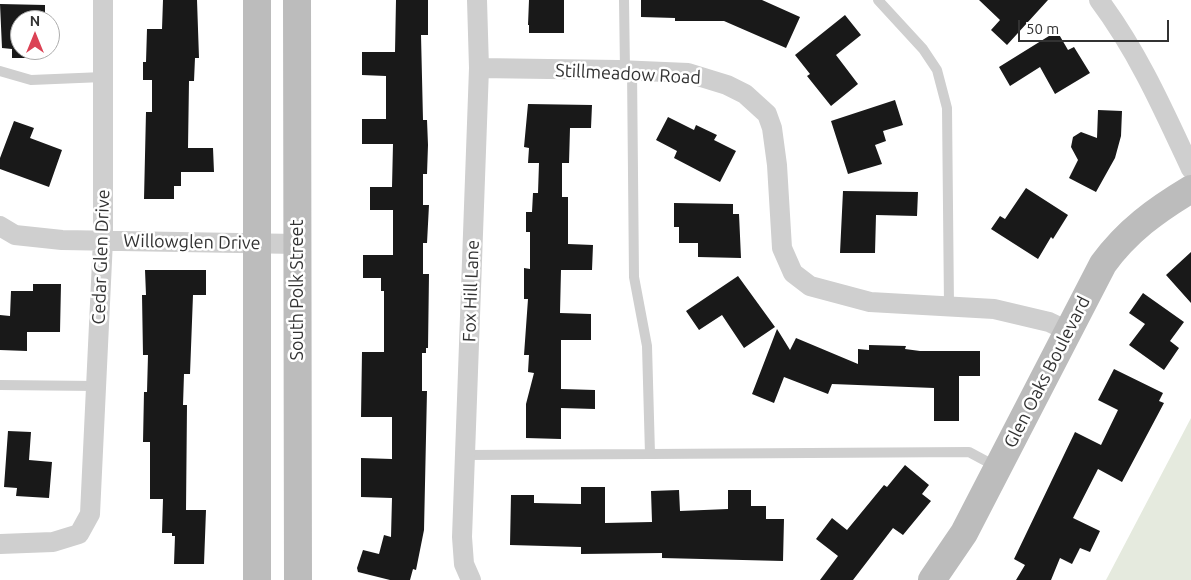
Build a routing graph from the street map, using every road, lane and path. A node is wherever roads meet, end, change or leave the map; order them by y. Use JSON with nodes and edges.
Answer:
{"nodes":[{"id":1,"x":103,"y":0,"type":"edge"},
{"id":2,"x":257,"y":0,"type":"edge"},
{"id":3,"x":297,"y":0,"type":"edge"},
{"id":4,"x":477,"y":0,"type":"edge"},
{"id":5,"x":624,"y":0,"type":"edge"},
{"id":6,"x":878,"y":0,"type":"edge"},
{"id":7,"x":1099,"y":0,"type":"edge"},
{"id":8,"x":479,"y":68,"type":"junction"},
{"id":9,"x":628,"y":70,"type":"junction"},
{"id":10,"x":0,"y":71,"type":"edge"},
{"id":11,"x":103,"y":77,"type":"junction"},
{"id":12,"x":1191,"y":169,"type":"edge"},
{"id":13,"x":1191,"y":189,"type":"edge"},
{"id":14,"x":0,"y":226,"type":"edge"},
{"id":15,"x":103,"y":240,"type":"junction"},
{"id":16,"x":256,"y":244,"type":"junction"},
{"id":17,"x":297,"y":244,"type":"junction"},
{"id":18,"x":949,"y":306,"type":"junction"},
{"id":19,"x":1068,"y":331,"type":"junction"},
{"id":20,"x":0,"y":385,"type":"edge"},
{"id":21,"x":96,"y":386,"type":"junction"},
{"id":22,"x":650,"y":454,"type":"junction"},
{"id":23,"x":465,"y":455,"type":"junction"},
{"id":24,"x":997,"y":467,"type":"junction"},
{"id":25,"x":0,"y":544,"type":"edge"},
{"id":26,"x":257,"y":580,"type":"edge"},
{"id":27,"x":298,"y":580,"type":"edge"},
{"id":28,"x":471,"y":580,"type":"edge"},
{"id":29,"x":932,"y":580,"type":"edge"}],
"edges":[{"from":1,"to":11,"type":"street","name":"Cedar Glen Drive"},
{"from":2,"to":16,"type":"main road"},
{"from":3,"to":17,"type":"main road","name":"South Polk Street"},
{"from":4,"to":8,"type":"street","name":"Fox Hill Lane"},
{"from":5,"to":9,"type":"lane"},
{"from":6,"to":18,"type":"lane"},
{"from":7,"to":12,"type":"street"},
{"from":8,"to":9,"type":"street","name":"Stillmeadow Road"},
{"from":8,"to":23,"type":"street","name":"Fox Hill Lane"},
{"from":9,"to":18,"type":"street","name":"Stillmeadow Road"},
{"from":9,"to":22,"type":"lane"},
{"from":10,"to":11,"type":"lane"},
{"from":11,"to":15,"type":"street","name":"Cedar Glen Drive"},
{"from":13,"to":19,"type":"main road","name":"Glen Oaks Boulevard"},
{"from":14,"to":15,"type":"street","name":"Willowglen Drive"},
{"from":15,"to":16,"type":"street","name":"Willowglen Drive"},
{"from":15,"to":21,"type":"street","name":"Cedar Glen Drive"},
{"from":16,"to":17,"type":"street","name":"Willowglen Drive"},
{"from":16,"to":26,"type":"main road"},
{"from":17,"to":27,"type":"main road","name":"South Polk Street"},
{"from":18,"to":19,"type":"street","name":"Stillmeadow Road"},
{"from":19,"to":24,"type":"main road","name":"Glen Oaks Boulevard"},
{"from":20,"to":21,"type":"lane"},
{"from":21,"to":25,"type":"street","name":"Cedar Glen Drive"},
{"from":22,"to":23,"type":"lane"},
{"from":22,"to":24,"type":"lane"},
{"from":23,"to":28,"type":"street","name":"Fox Hill Lane"},
{"from":24,"to":29,"type":"main road","name":"Glen Oaks Boulevard"}]}
